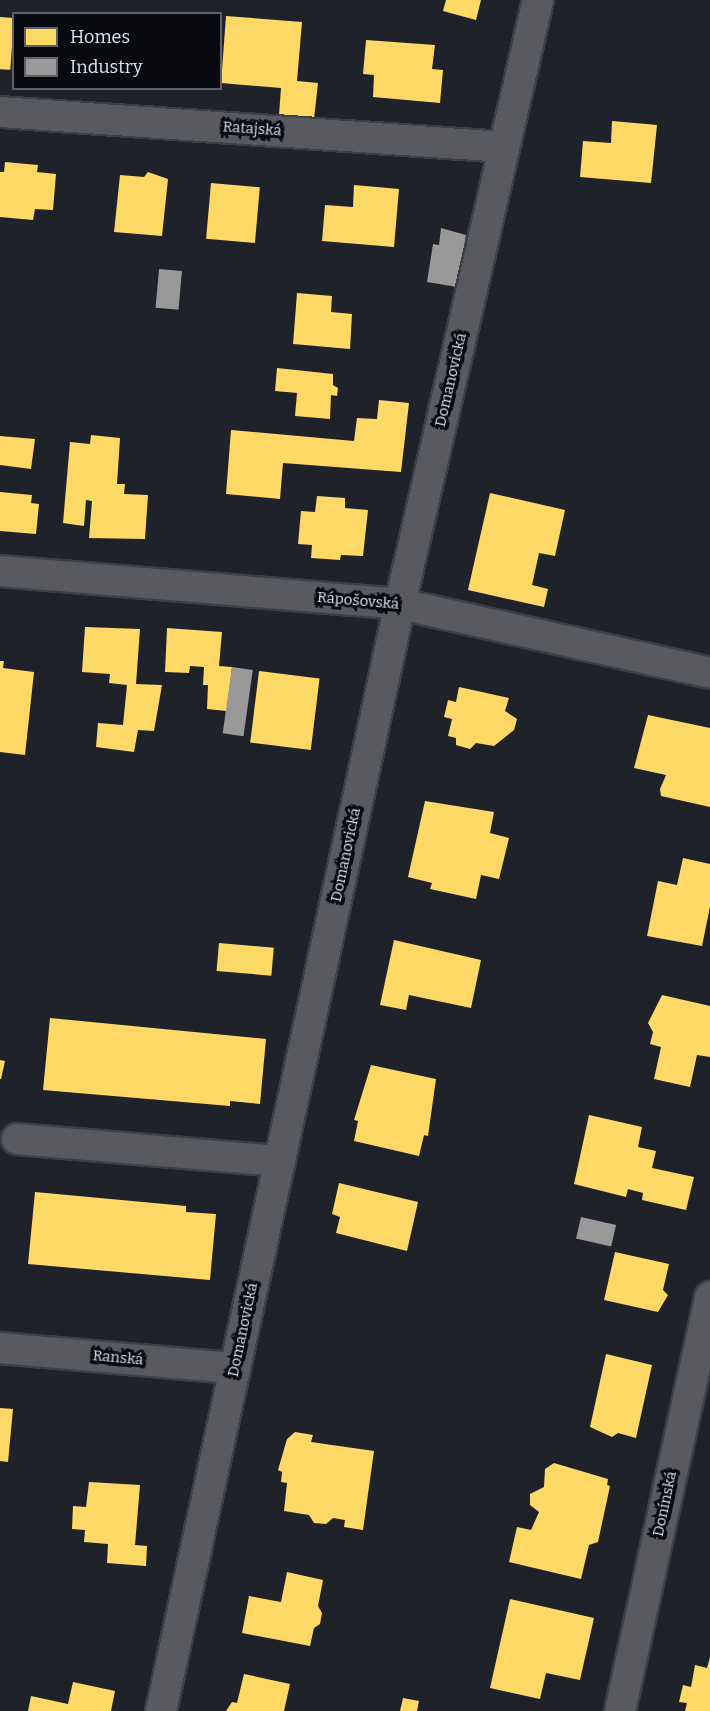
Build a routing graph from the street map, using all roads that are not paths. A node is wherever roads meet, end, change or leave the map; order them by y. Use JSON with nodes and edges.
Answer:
{"nodes":[{"id":1,"x":537,"y":0,"type":"edge"},
{"id":2,"x":0,"y":112,"type":"edge"},
{"id":3,"x":504,"y":147,"type":"junction"},
{"id":4,"x":0,"y":571,"type":"edge"},
{"id":5,"x":400,"y":604,"type":"junction"},
{"id":6,"x":710,"y":673,"type":"edge"},
{"id":7,"x":17,"y":1139,"type":"dead end"},
{"id":8,"x":280,"y":1161,"type":"junction"},
{"id":9,"x":710,"y":1297,"type":"edge"},
{"id":10,"x":0,"y":1348,"type":"edge"},
{"id":11,"x":235,"y":1368,"type":"junction"},
{"id":12,"x":161,"y":1711,"type":"edge"},
{"id":13,"x":620,"y":1711,"type":"edge"}],
"edges":[{"from":1,"to":3,"type":"street","name":"Domanovická"},
{"from":2,"to":3,"type":"street","name":"Ratajská"},
{"from":3,"to":5,"type":"street","name":"Domanovická"},
{"from":4,"to":5,"type":"street","name":"Rápošovská"},
{"from":5,"to":6,"type":"street","name":"Rápošovská"},
{"from":5,"to":8,"type":"street","name":"Domanovická"},
{"from":7,"to":8,"type":"street"},
{"from":8,"to":11,"type":"street","name":"Domanovická"},
{"from":9,"to":13,"type":"street","name":"Donínská"},
{"from":10,"to":11,"type":"street","name":"Ranská"},
{"from":11,"to":12,"type":"street","name":"Domanovická"}]}
